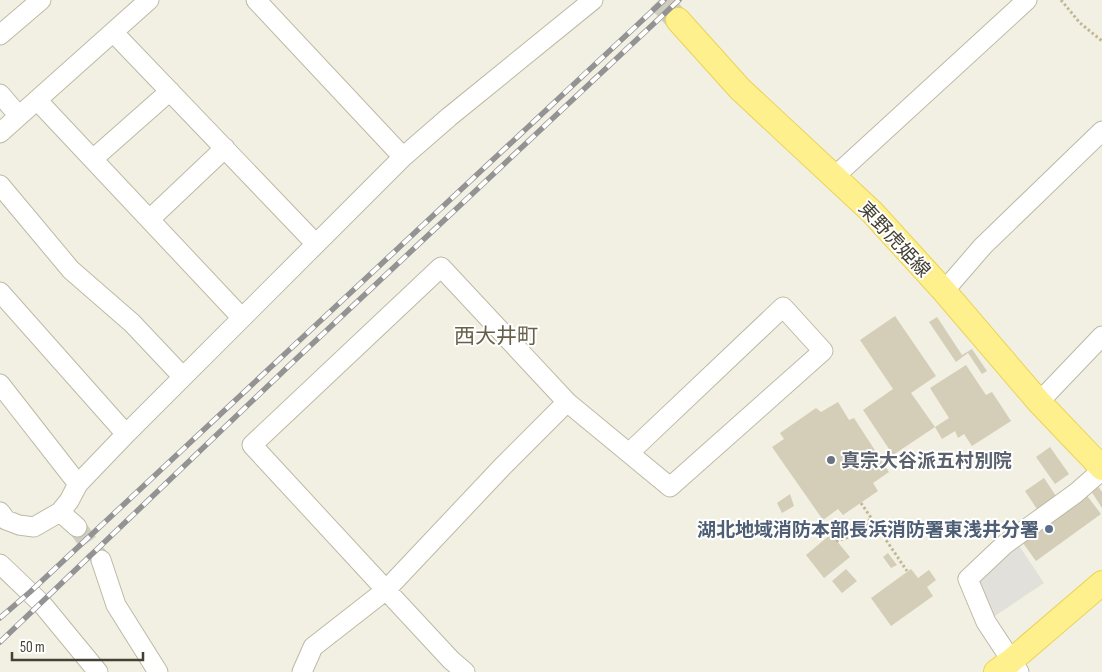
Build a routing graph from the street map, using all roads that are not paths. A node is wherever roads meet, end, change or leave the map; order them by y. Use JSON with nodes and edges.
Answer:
{"nodes":[{"id":1,"x":41,"y":0,"type":"edge"},
{"id":2,"x":149,"y":0,"type":"edge"},
{"id":3,"x":256,"y":0,"type":"edge"},
{"id":4,"x":593,"y":0,"type":"edge"},
{"id":5,"x":1027,"y":0,"type":"edge"},
{"id":6,"x":678,"y":20,"type":"tunnel mouth"},
{"id":7,"x":114,"y":32,"type":"junction"},
{"id":8,"x":0,"y":34,"type":"edge"},
{"id":9,"x":170,"y":91,"type":"junction"},
{"id":10,"x":0,"y":94,"type":"edge"},
{"id":11,"x":37,"y":100,"type":"junction"},
{"id":12,"x":19,"y":116,"type":"junction"},
{"id":13,"x":1102,"y":131,"type":"edge"},
{"id":14,"x":0,"y":133,"type":"edge"},
{"id":15,"x":224,"y":148,"type":"junction"},
{"id":16,"x":403,"y":156,"type":"junction"},
{"id":17,"x":93,"y":159,"type":"junction"},
{"id":18,"x":834,"y":177,"type":"junction"},
{"id":19,"x":0,"y":185,"type":"edge"},
{"id":20,"x":150,"y":219,"type":"junction"},
{"id":21,"x":316,"y":244,"type":"junction"},
{"id":22,"x":944,"y":291,"type":"junction"},
{"id":23,"x":0,"y":292,"type":"edge"},
{"id":24,"x":242,"y":318,"type":"junction"},
{"id":25,"x":1102,"y":336,"type":"edge"},
{"id":26,"x":183,"y":377,"type":"junction"},
{"id":27,"x":0,"y":384,"type":"edge"},
{"id":28,"x":567,"y":402,"type":"junction"},
{"id":29,"x":1040,"y":402,"type":"junction"},
{"id":30,"x":126,"y":434,"type":"junction"},
{"id":31,"x":629,"y":453,"type":"junction"},
{"id":32,"x":1102,"y":469,"type":"edge"},
{"id":33,"x":78,"y":484,"type":"junction"},
{"id":34,"x":0,"y":512,"type":"edge"},
{"id":35,"x":60,"y":512,"type":"junction"},
{"id":36,"x":76,"y":527,"type":"tunnel mouth"},
{"id":37,"x":101,"y":560,"type":"tunnel mouth"},
{"id":38,"x":0,"y":564,"type":"edge"},
{"id":39,"x":1102,"y":583,"type":"edge"},
{"id":40,"x":386,"y":590,"type":"junction"},
{"id":41,"x":1009,"y":668,"type":"edge"},
{"id":42,"x":98,"y":672,"type":"edge"},
{"id":43,"x":158,"y":672,"type":"edge"},
{"id":44,"x":302,"y":672,"type":"edge"},
{"id":45,"x":465,"y":672,"type":"edge"}],
"edges":[{"from":1,"to":8,"type":"street"},
{"from":2,"to":7,"type":"street"},
{"from":3,"to":16,"type":"street"},
{"from":4,"to":16,"type":"street"},
{"from":5,"to":18,"type":"street"},
{"from":6,"to":18,"type":"main road","name":"東野虎姫線"},
{"from":7,"to":9,"type":"street"},
{"from":7,"to":11,"type":"street"},
{"from":9,"to":15,"type":"street"},
{"from":9,"to":17,"type":"street"},
{"from":10,"to":12,"type":"street"},
{"from":11,"to":12,"type":"street"},
{"from":11,"to":17,"type":"street"},
{"from":12,"to":14,"type":"street"},
{"from":13,"to":22,"type":"street"},
{"from":15,"to":20,"type":"street"},
{"from":15,"to":21,"type":"street"},
{"from":16,"to":21,"type":"street"},
{"from":17,"to":20,"type":"street"},
{"from":18,"to":22,"type":"main road","name":"東野虎姫線"},
{"from":19,"to":26,"type":"street"},
{"from":20,"to":24,"type":"street"},
{"from":21,"to":24,"type":"street"},
{"from":22,"to":29,"type":"main road","name":"東野虎姫線"},
{"from":23,"to":30,"type":"street"},
{"from":24,"to":26,"type":"street"},
{"from":25,"to":29,"type":"street"},
{"from":26,"to":30,"type":"street"},
{"from":27,"to":33,"type":"street"},
{"from":28,"to":31,"type":"street"},
{"from":28,"to":40,"type":"street"},
{"from":28,"to":40,"type":"street"},
{"from":29,"to":32,"type":"main road","name":"東野虎姫線"},
{"from":30,"to":33,"type":"street"},
{"from":31,"to":31,"type":"street"},
{"from":32,"to":41,"type":"street"},
{"from":33,"to":35,"type":"street"},
{"from":34,"to":35,"type":"street"},
{"from":35,"to":36,"type":"street"},
{"from":37,"to":43,"type":"street"},
{"from":38,"to":42,"type":"street"},
{"from":39,"to":41,"type":"main road"},
{"from":40,"to":44,"type":"street"},
{"from":40,"to":45,"type":"street"}]}
